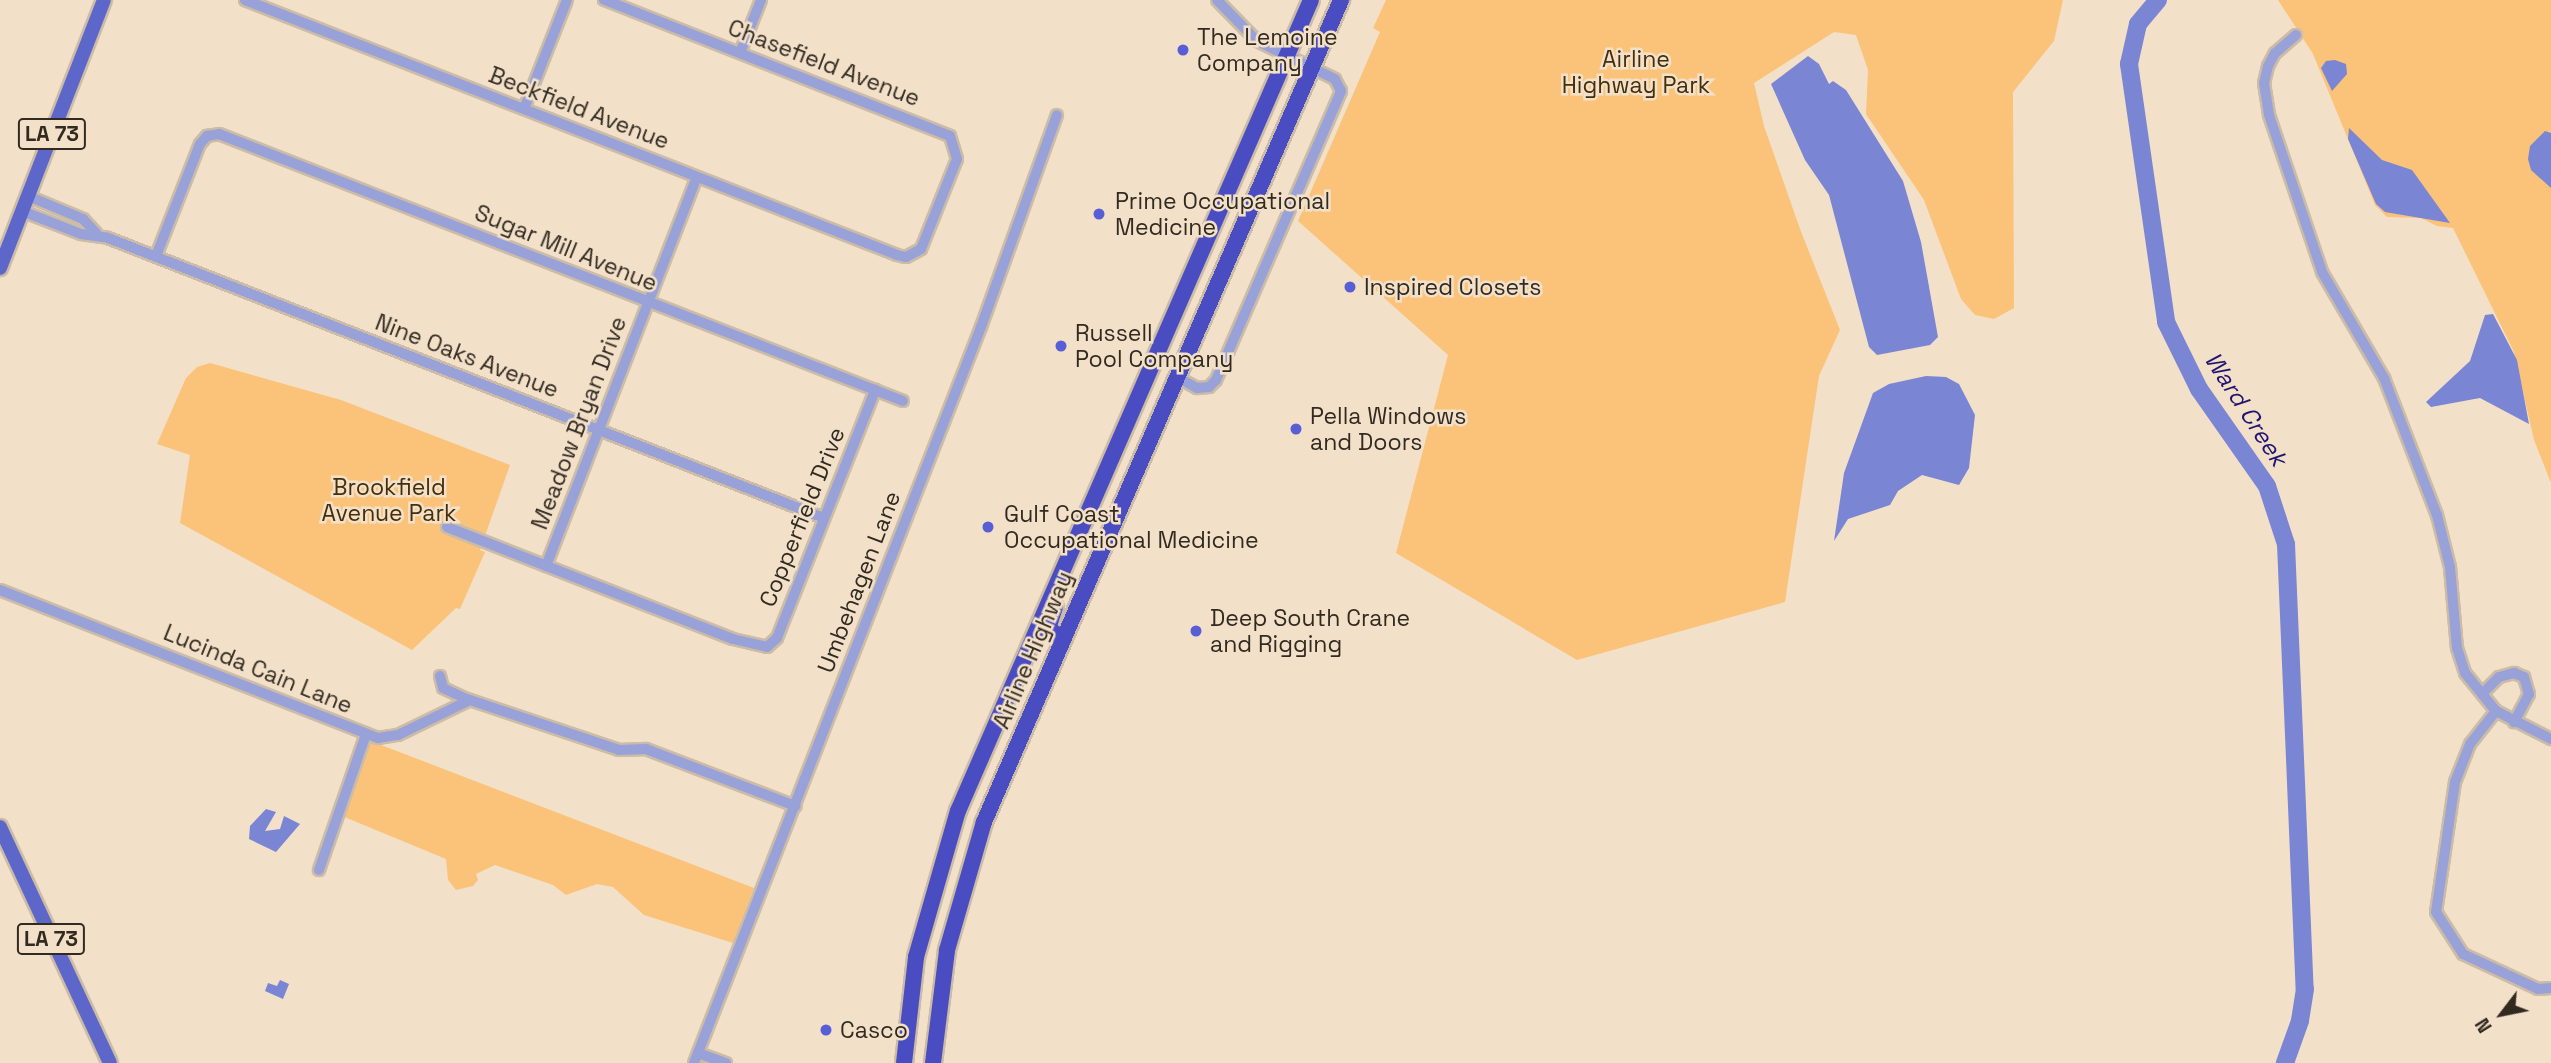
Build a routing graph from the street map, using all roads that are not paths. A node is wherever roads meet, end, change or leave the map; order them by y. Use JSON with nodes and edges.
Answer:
{"nodes":[{"id":1,"x":104,"y":0,"type":"edge"},
{"id":2,"x":245,"y":0,"type":"edge"},
{"id":3,"x":567,"y":0,"type":"edge"},
{"id":4,"x":604,"y":0,"type":"edge"},
{"id":5,"x":761,"y":0,"type":"edge"},
{"id":6,"x":1217,"y":0,"type":"edge"},
{"id":7,"x":1311,"y":0,"type":"edge"},
{"id":8,"x":1341,"y":0,"type":"edge"},
{"id":9,"x":2296,"y":35,"type":"dead end"},
{"id":10,"x":740,"y":53,"type":"junction"},
{"id":11,"x":1286,"y":56,"type":"junction"},
{"id":12,"x":1312,"y":68,"type":"junction"},
{"id":13,"x":524,"y":109,"type":"junction"},
{"id":14,"x":1057,"y":115,"type":"dead end"},
{"id":15,"x":698,"y":177,"type":"junction"},
{"id":16,"x":28,"y":196,"type":"junction"},
{"id":17,"x":22,"y":211,"type":"junction"},
{"id":18,"x":96,"y":233,"type":"junction"},
{"id":19,"x":897,"y":255,"type":"joint"},
{"id":20,"x":156,"y":256,"type":"junction"},
{"id":21,"x":0,"y":268,"type":"edge"},
{"id":22,"x":648,"y":303,"type":"junction"},
{"id":23,"x":1177,"y":377,"type":"junction"},
{"id":24,"x":875,"y":390,"type":"junction"},
{"id":25,"x":903,"y":401,"type":"dead end"},
{"id":26,"x":598,"y":430,"type":"junction"},
{"id":27,"x":1121,"y":435,"type":"junction"},
{"id":28,"x":824,"y":518,"type":"junction"},
{"id":29,"x":447,"y":527,"type":"dead end"},
{"id":30,"x":546,"y":566,"type":"junction"},
{"id":31,"x":0,"y":590,"type":"edge"},
{"id":32,"x":1063,"y":639,"type":"junction"},
{"id":33,"x":440,"y":676,"type":"dead end"},
{"id":34,"x":2482,"y":695,"type":"junction"},
{"id":35,"x":470,"y":700,"type":"junction"},
{"id":36,"x":2497,"y":711,"type":"junction"},
{"id":37,"x":2514,"y":722,"type":"junction"},
{"id":38,"x":366,"y":734,"type":"junction"},
{"id":39,"x":2551,"y":739,"type":"edge"},
{"id":40,"x":795,"y":806,"type":"junction"},
{"id":41,"x":2,"y":836,"type":"edge"},
{"id":42,"x":319,"y":870,"type":"dead end"},
{"id":43,"x":2551,"y":988,"type":"edge"},
{"id":44,"x":696,"y":1058,"type":"edge"},
{"id":45,"x":110,"y":1063,"type":"edge"},
{"id":46,"x":726,"y":1063,"type":"edge"},
{"id":47,"x":904,"y":1063,"type":"edge"},
{"id":48,"x":933,"y":1063,"type":"edge"}],
"edges":[{"from":1,"to":16,"type":"main road","number":"LA 73"},
{"from":2,"to":13,"type":"street","name":"Beckfield Avenue"},
{"from":3,"to":13,"type":"street"},
{"from":4,"to":10,"type":"street","name":"Chasefield Avenue"},
{"from":5,"to":10,"type":"street"},
{"from":6,"to":11,"type":"street"},
{"from":7,"to":11,"type":"highway","name":"Airline Highway"},
{"from":8,"to":12,"type":"highway","name":"Airline Highway"},
{"from":9,"to":34,"type":"street"},
{"from":10,"to":19,"type":"street","name":"Chasefield Avenue"},
{"from":11,"to":12,"type":"street"},
{"from":11,"to":27,"type":"highway","name":"Airline Highway"},
{"from":12,"to":23,"type":"highway","name":"Airline Highway"},
{"from":12,"to":23,"type":"street"},
{"from":13,"to":15,"type":"street","name":"Beckfield Avenue"},
{"from":14,"to":40,"type":"street","name":"Umbehagen Lane"},
{"from":15,"to":19,"type":"street","name":"Beckfield Avenue"},
{"from":15,"to":22,"type":"street","name":"Meadow Bryan Drive"},
{"from":16,"to":17,"type":"main road","number":"LA 73"},
{"from":16,"to":18,"type":"street","name":"Nine Oaks Avenue"},
{"from":17,"to":18,"type":"street","name":"Nine Oaks Avenue"},
{"from":17,"to":21,"type":"main road","number":"LA 73"},
{"from":18,"to":20,"type":"street","name":"Nine Oaks Avenue"},
{"from":20,"to":22,"type":"street","name":"Sugar Mill Avenue"},
{"from":20,"to":26,"type":"street","name":"Nine Oaks Avenue"},
{"from":22,"to":24,"type":"street","name":"Sugar Mill Avenue"},
{"from":22,"to":26,"type":"street","name":"Meadow Bryan Drive"},
{"from":23,"to":32,"type":"highway","name":"Airline Highway"},
{"from":24,"to":25,"type":"street","name":"Sugar Mill Avenue"},
{"from":24,"to":28,"type":"street","name":"Copperfield Drive"},
{"from":26,"to":28,"type":"street","name":"Nine Oaks Avenue"},
{"from":26,"to":30,"type":"street","name":"Meadow Bryan Drive"},
{"from":27,"to":32,"type":"highway"},
{"from":27,"to":47,"type":"highway","name":"Airline Highway"},
{"from":28,"to":30,"type":"street","name":"Copperfield Drive"},
{"from":29,"to":30,"type":"street"},
{"from":31,"to":38,"type":"street","name":"Lucinda Cain Lane"},
{"from":32,"to":48,"type":"highway","name":"Airline Highway"},
{"from":33,"to":35,"type":"street"},
{"from":34,"to":36,"type":"street"},
{"from":34,"to":37,"type":"street"},
{"from":35,"to":38,"type":"street"},
{"from":35,"to":40,"type":"street"},
{"from":36,"to":37,"type":"street"},
{"from":36,"to":43,"type":"street"},
{"from":37,"to":39,"type":"street"},
{"from":38,"to":42,"type":"street","name":"Lucinda Cain Lane"},
{"from":40,"to":44,"type":"street","name":"Umbehagen Lane"},
{"from":41,"to":45,"type":"main road","number":"LA 73"},
{"from":44,"to":46,"type":"street"}]}
